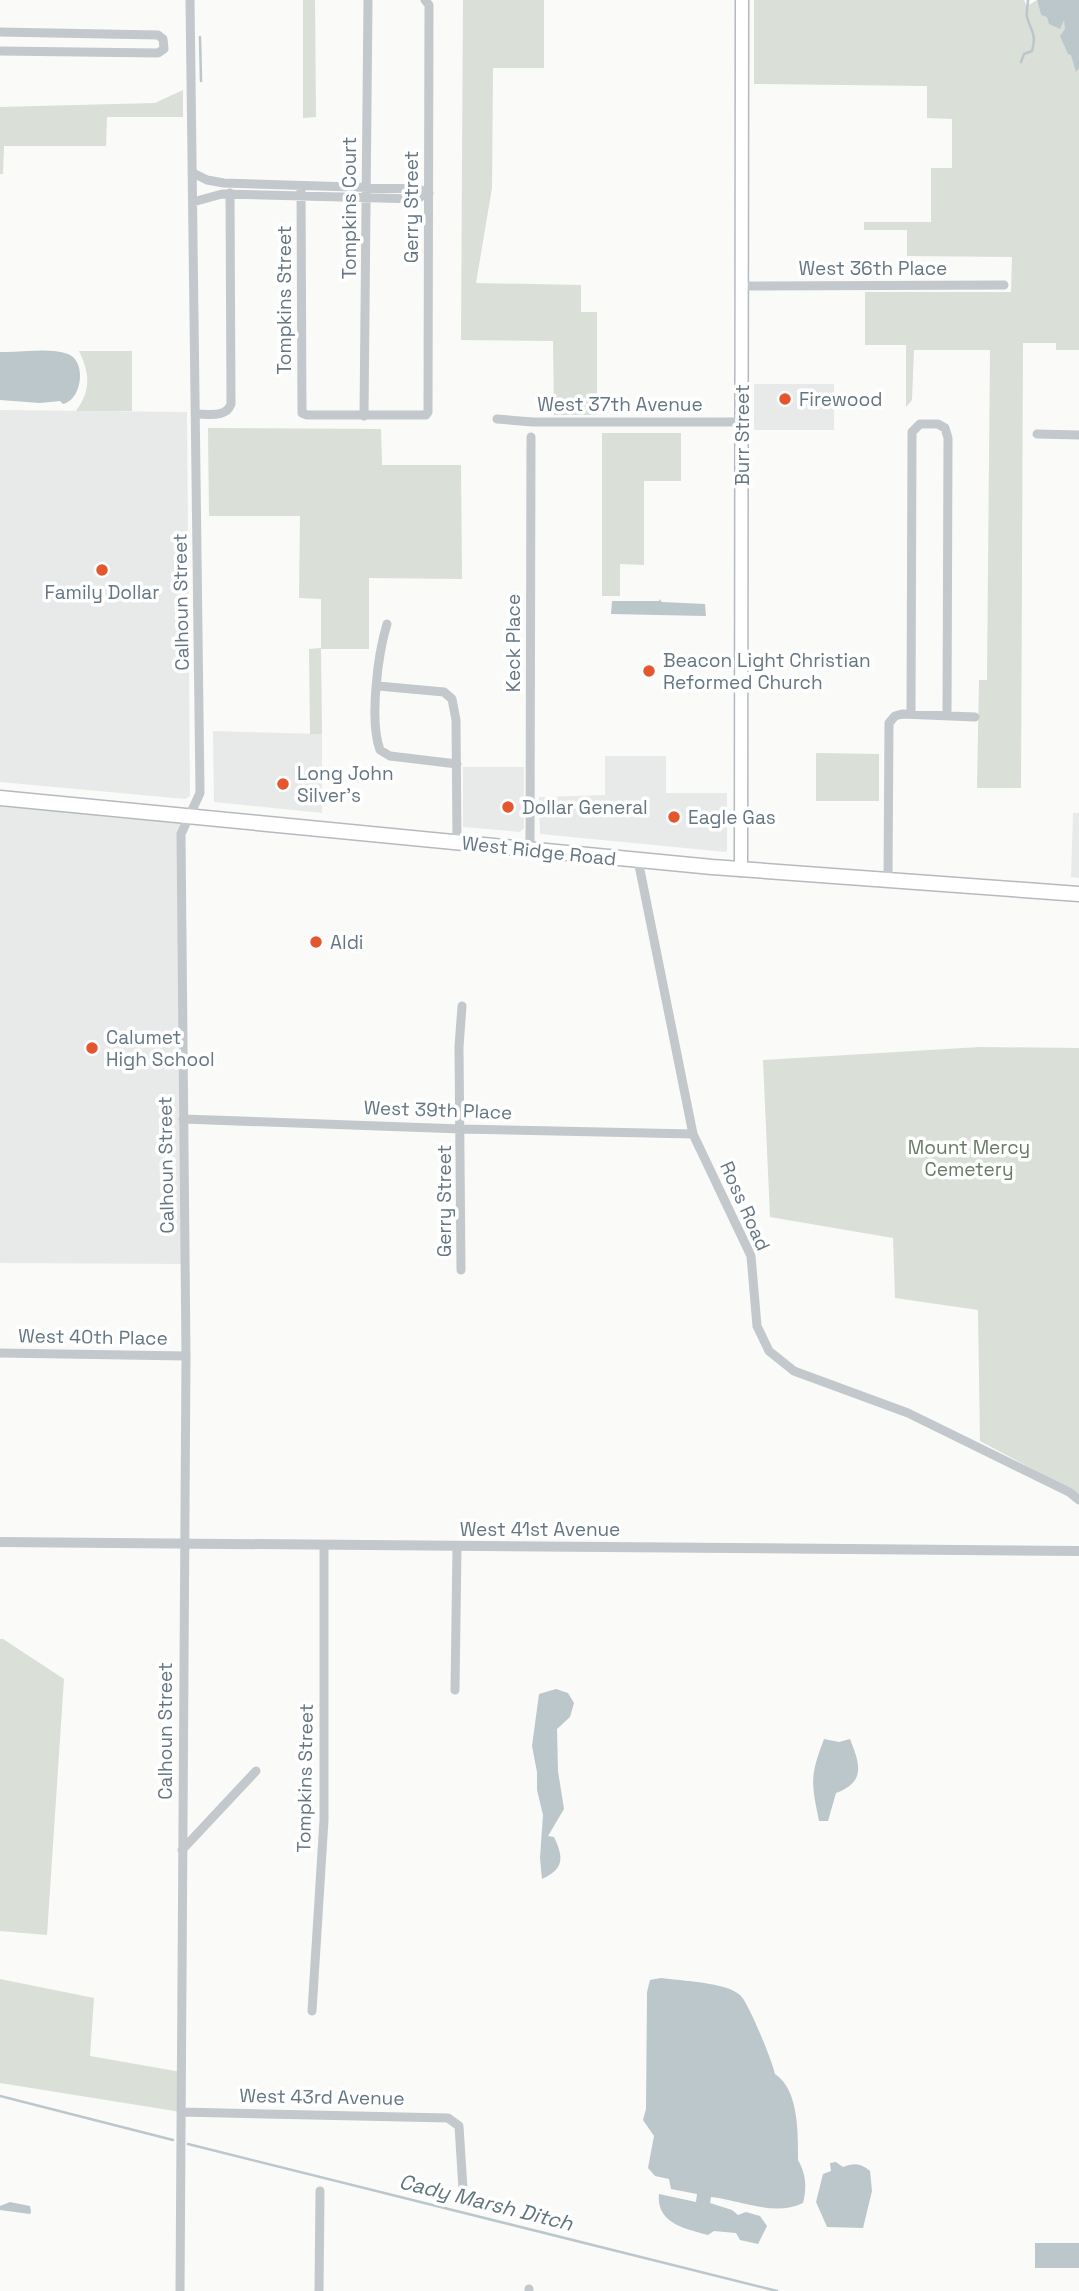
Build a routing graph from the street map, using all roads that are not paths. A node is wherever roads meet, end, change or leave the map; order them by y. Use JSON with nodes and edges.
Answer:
{"nodes":[{"id":1,"x":190,"y":0,"type":"edge"},
{"id":2,"x":368,"y":0,"type":"edge"},
{"id":3,"x":425,"y":0,"type":"edge"},
{"id":4,"x":743,"y":0,"type":"edge"},
{"id":5,"x":0,"y":32,"type":"edge"},
{"id":6,"x":0,"y":51,"type":"edge"},
{"id":7,"x":193,"y":173,"type":"junction"},
{"id":8,"x":301,"y":191,"type":"junction"},
{"id":9,"x":367,"y":193,"type":"junction"},
{"id":10,"x":230,"y":194,"type":"junction"},
{"id":11,"x":427,"y":194,"type":"junction"},
{"id":12,"x":193,"y":202,"type":"junction"},
{"id":13,"x":1004,"y":285,"type":"dead end"},
{"id":14,"x":742,"y":286,"type":"junction"},
{"id":15,"x":196,"y":414,"type":"junction"},
{"id":16,"x":364,"y":416,"type":"junction"},
{"id":17,"x":497,"y":419,"type":"dead end"},
{"id":18,"x":742,"y":422,"type":"junction"},
{"id":19,"x":1037,"y":434,"type":"dead end"},
{"id":20,"x":1079,"y":435,"type":"edge"},
{"id":21,"x":531,"y":436,"type":"dead end"},
{"id":22,"x":387,"y":624,"type":"dead end"},
{"id":23,"x":378,"y":686,"type":"junction"},
{"id":24,"x":911,"y":713,"type":"junction"},
{"id":25,"x":947,"y":715,"type":"junction"},
{"id":26,"x":975,"y":717,"type":"dead end"},
{"id":27,"x":457,"y":764,"type":"junction"},
{"id":28,"x":0,"y":798,"type":"edge"},
{"id":29,"x":190,"y":818,"type":"junction"},
{"id":30,"x":457,"y":843,"type":"junction"},
{"id":31,"x":530,"y":850,"type":"junction"},
{"id":32,"x":638,"y":860,"type":"junction"},
{"id":33,"x":741,"y":870,"type":"junction"},
{"id":34,"x":888,"y":881,"type":"junction"},
{"id":35,"x":1079,"y":894,"type":"edge"},
{"id":36,"x":462,"y":1006,"type":"dead end"},
{"id":37,"x":183,"y":1119,"type":"junction"},
{"id":38,"x":461,"y":1129,"type":"junction"},
{"id":39,"x":693,"y":1134,"type":"junction"},
{"id":40,"x":461,"y":1270,"type":"dead end"},
{"id":41,"x":0,"y":1353,"type":"edge"},
{"id":42,"x":186,"y":1356,"type":"junction"},
{"id":43,"x":1079,"y":1500,"type":"edge"},
{"id":44,"x":0,"y":1542,"type":"edge"},
{"id":45,"x":183,"y":1544,"type":"junction"},
{"id":46,"x":324,"y":1545,"type":"junction"},
{"id":47,"x":457,"y":1546,"type":"junction"},
{"id":48,"x":1079,"y":1551,"type":"edge"},
{"id":49,"x":455,"y":1690,"type":"dead end"},
{"id":50,"x":256,"y":1771,"type":"dead end"},
{"id":51,"x":182,"y":1850,"type":"junction"},
{"id":52,"x":313,"y":2011,"type":"dead end"},
{"id":53,"x":181,"y":2112,"type":"junction"},
{"id":54,"x":463,"y":2189,"type":"dead end"},
{"id":55,"x":320,"y":2191,"type":"dead end"},
{"id":56,"x":180,"y":2291,"type":"edge"},
{"id":57,"x":320,"y":2291,"type":"edge"}],
"edges":[{"from":1,"to":7,"type":"street","name":"Calhoun Street"},
{"from":2,"to":9,"type":"street","name":"Tompkins Court"},
{"from":3,"to":11,"type":"street","name":"Gerry Street"},
{"from":4,"to":14,"type":"main road","name":"Burr Street"},
{"from":5,"to":6,"type":"street"},
{"from":7,"to":8,"type":"street"},
{"from":7,"to":12,"type":"street","name":"Calhoun Street"},
{"from":8,"to":9,"type":"street"},
{"from":8,"to":10,"type":"street"},
{"from":8,"to":16,"type":"street","name":"Tompkins Street"},
{"from":9,"to":11,"type":"street"},
{"from":9,"to":16,"type":"street","name":"Tompkins Court"},
{"from":10,"to":12,"type":"street"},
{"from":10,"to":15,"type":"street"},
{"from":11,"to":16,"type":"street","name":"Gerry Street"},
{"from":12,"to":15,"type":"street","name":"Calhoun Street"},
{"from":13,"to":14,"type":"street","name":"West 36th Place"},
{"from":14,"to":18,"type":"main road","name":"Burr Street"},
{"from":15,"to":29,"type":"street","name":"Calhoun Street"},
{"from":17,"to":18,"type":"street","name":"West 37th Avenue"},
{"from":18,"to":33,"type":"main road","name":"Burr Street"},
{"from":19,"to":20,"type":"street"},
{"from":21,"to":31,"type":"street","name":"Keck Place"},
{"from":22,"to":23,"type":"street"},
{"from":23,"to":27,"type":"street"},
{"from":23,"to":27,"type":"street"},
{"from":24,"to":25,"type":"street"},
{"from":24,"to":25,"type":"street"},
{"from":24,"to":34,"type":"street"},
{"from":25,"to":26,"type":"street"},
{"from":27,"to":30,"type":"street"},
{"from":28,"to":29,"type":"main road","name":"West Ridge Road"},
{"from":29,"to":30,"type":"main road","name":"West Ridge Road"},
{"from":29,"to":37,"type":"street","name":"Calhoun Street"},
{"from":30,"to":31,"type":"main road","name":"West Ridge Road"},
{"from":31,"to":32,"type":"main road","name":"West Ridge Road"},
{"from":32,"to":33,"type":"main road","name":"West Ridge Road"},
{"from":32,"to":39,"type":"street","name":"Ross Road"},
{"from":33,"to":34,"type":"main road","name":"West Ridge Road"},
{"from":34,"to":35,"type":"main road","name":"West Ridge Road"},
{"from":36,"to":38,"type":"street","name":"Gerry Street"},
{"from":37,"to":38,"type":"street","name":"West 39th Place"},
{"from":37,"to":42,"type":"street","name":"Calhoun Street"},
{"from":38,"to":39,"type":"street","name":"West 39th Place"},
{"from":38,"to":40,"type":"street","name":"Gerry Street"},
{"from":39,"to":43,"type":"street","name":"Ross Road"},
{"from":41,"to":42,"type":"street","name":"West 40th Place"},
{"from":42,"to":45,"type":"street","name":"Calhoun Street"},
{"from":44,"to":45,"type":"street","name":"West 41st Avenue"},
{"from":45,"to":46,"type":"street","name":"West 41st Avenue"},
{"from":45,"to":51,"type":"street","name":"Calhoun Street"},
{"from":46,"to":47,"type":"street","name":"West 41st Avenue"},
{"from":46,"to":52,"type":"street","name":"Tompkins Street"},
{"from":47,"to":48,"type":"street","name":"West 41st Avenue"},
{"from":47,"to":49,"type":"street"},
{"from":50,"to":51,"type":"street"},
{"from":51,"to":53,"type":"street","name":"Calhoun Street"},
{"from":53,"to":54,"type":"street","name":"West 43rd Avenue"},
{"from":53,"to":56,"type":"street","name":"Calhoun Street"},
{"from":55,"to":57,"type":"street"}]}
